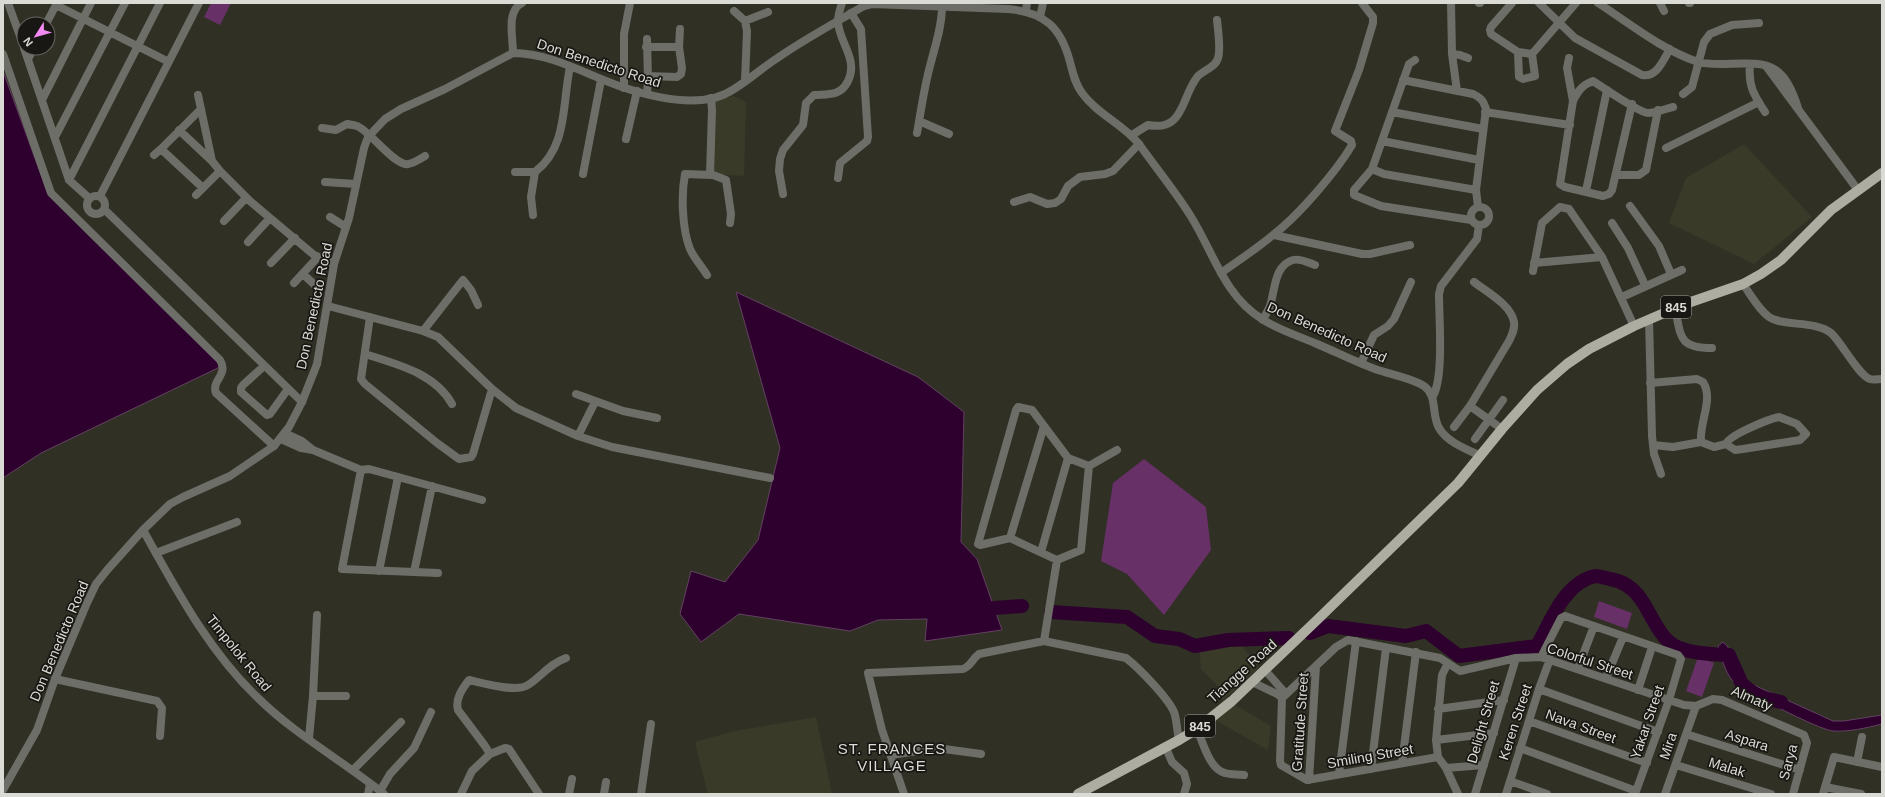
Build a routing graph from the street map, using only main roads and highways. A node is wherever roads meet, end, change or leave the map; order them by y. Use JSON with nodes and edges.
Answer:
{"nodes":[{"id":1,"x":1881,"y":177,"type":"edge"},
{"id":2,"x":1078,"y":794,"type":"edge"}],
"edges":[{"from":1,"to":2,"type":"main road","name":"Tiangge Road","number":"845"}]}
